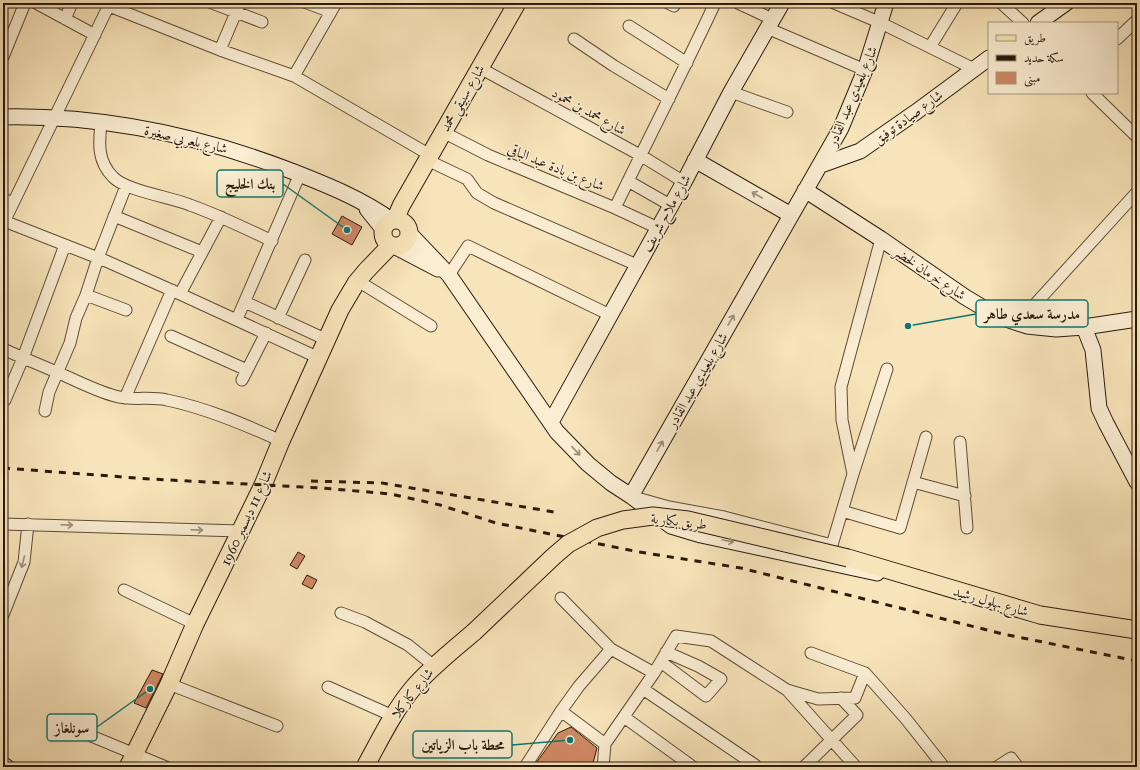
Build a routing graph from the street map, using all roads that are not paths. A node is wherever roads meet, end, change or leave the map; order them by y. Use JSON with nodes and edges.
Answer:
{"nodes":[{"id":1,"x":26,"y":3,"type":"edge"},
{"id":2,"x":36,"y":3,"type":"edge"},
{"id":3,"x":72,"y":3,"type":"edge"},
{"id":4,"x":212,"y":3,"type":"edge"},
{"id":5,"x":307,"y":3,"type":"edge"},
{"id":6,"x":517,"y":3,"type":"edge"},
{"id":7,"x":715,"y":3,"type":"edge"},
{"id":8,"x":738,"y":3,"type":"edge"},
{"id":9,"x":782,"y":3,"type":"edge"},
{"id":10,"x":834,"y":3,"type":"edge"},
{"id":11,"x":886,"y":3,"type":"edge"},
{"id":12,"x":957,"y":3,"type":"edge"},
{"id":13,"x":1001,"y":3,"type":"edge"},
{"id":14,"x":1066,"y":3,"type":"edge"},
{"id":15,"x":110,"y":4,"type":"edge"},
{"id":16,"x":238,"y":8,"type":"edge"},
{"id":17,"x":333,"y":8,"type":"edge"},
{"id":18,"x":65,"y":19,"type":"junction"},
{"id":19,"x":1137,"y":20,"type":"edge"},
{"id":20,"x":262,"y":22,"type":"dead end"},
{"id":21,"x":1022,"y":22,"type":"edge"},
{"id":22,"x":1039,"y":22,"type":"edge"},
{"id":23,"x":770,"y":23,"type":"junction"},
{"id":24,"x":881,"y":23,"type":"junction"},
{"id":25,"x":629,"y":26,"type":"dead end"},
{"id":26,"x":95,"y":35,"type":"junction"},
{"id":27,"x":1118,"y":38,"type":"edge"},
{"id":28,"x":574,"y":39,"type":"dead end"},
{"id":29,"x":930,"y":47,"type":"junction"},
{"id":30,"x":220,"y":50,"type":"junction"},
{"id":31,"x":3,"y":57,"type":"edge"},
{"id":32,"x":988,"y":59,"type":"edge"},
{"id":33,"x":687,"y":63,"type":"junction"},
{"id":34,"x":480,"y":68,"type":"junction"},
{"id":35,"x":974,"y":69,"type":"junction"},
{"id":36,"x":865,"y":70,"type":"junction"},
{"id":37,"x":294,"y":76,"type":"junction"},
{"id":38,"x":731,"y":92,"type":"junction"},
{"id":39,"x":1093,"y":94,"type":"edge"},
{"id":40,"x":668,"y":99,"type":"junction"},
{"id":41,"x":787,"y":112,"type":"dead end"},
{"id":42,"x":3,"y":117,"type":"edge"},
{"id":43,"x":54,"y":118,"type":"junction"},
{"id":44,"x":101,"y":123,"type":"junction"},
{"id":45,"x":443,"y":132,"type":"junction"},
{"id":46,"x":1137,"y":136,"type":"edge"},
{"id":47,"x":640,"y":155,"type":"junction"},
{"id":48,"x":428,"y":158,"type":"junction"},
{"id":49,"x":696,"y":160,"type":"junction"},
{"id":50,"x":821,"y":165,"type":"junction"},
{"id":51,"x":300,"y":174,"type":"junction"},
{"id":52,"x":628,"y":181,"type":"junction"},
{"id":53,"x":684,"y":182,"type":"junction"},
{"id":54,"x":126,"y":186,"type":"junction"},
{"id":55,"x":805,"y":190,"type":"junction"},
{"id":56,"x":1137,"y":192,"type":"edge"},
{"id":57,"x":8,"y":201,"type":"edge"},
{"id":58,"x":670,"y":205,"type":"junction"},
{"id":59,"x":615,"y":208,"type":"junction"},
{"id":60,"x":791,"y":215,"type":"junction"},
{"id":61,"x":114,"y":216,"type":"junction"},
{"id":62,"x":221,"y":217,"type":"junction"},
{"id":63,"x":4,"y":223,"type":"edge"},
{"id":64,"x":658,"y":228,"type":"junction"},
{"id":65,"x":394,"y":232,"type":"junction"},
{"id":66,"x":881,"y":239,"type":"junction"},
{"id":67,"x":272,"y":241,"type":"junction"},
{"id":68,"x":65,"y":245,"type":"junction"},
{"id":69,"x":202,"y":252,"type":"junction"},
{"id":70,"x":98,"y":258,"type":"junction"},
{"id":71,"x":305,"y":260,"type":"dead end"},
{"id":72,"x":637,"y":265,"type":"junction"},
{"id":73,"x":449,"y":275,"type":"junction"},
{"id":74,"x":362,"y":276,"type":"junction"},
{"id":75,"x":176,"y":292,"type":"junction"},
{"id":76,"x":86,"y":295,"type":"junction"},
{"id":77,"x":245,"y":302,"type":"junction"},
{"id":78,"x":126,"y":310,"type":"dead end"},
{"id":79,"x":610,"y":315,"type":"junction"},
{"id":80,"x":278,"y":318,"type":"junction"},
{"id":81,"x":237,"y":319,"type":"junction"},
{"id":82,"x":1137,"y":319,"type":"edge"},
{"id":83,"x":1018,"y":323,"type":"junction"},
{"id":84,"x":431,"y":326,"type":"dead end"},
{"id":85,"x":1084,"y":327,"type":"junction"},
{"id":86,"x":266,"y":333,"type":"junction"},
{"id":87,"x":171,"y":336,"type":"dead end"},
{"id":88,"x":326,"y":340,"type":"junction"},
{"id":89,"x":3,"y":349,"type":"edge"},
{"id":90,"x":24,"y":358,"type":"junction"},
{"id":91,"x":319,"y":358,"type":"junction"},
{"id":92,"x":887,"y":369,"type":"dead end"},
{"id":93,"x":58,"y":373,"type":"junction"},
{"id":94,"x":125,"y":398,"type":"junction"},
{"id":95,"x":3,"y":399,"type":"edge"},
{"id":96,"x":46,"y":412,"type":"dead end"},
{"id":97,"x":551,"y":422,"type":"junction"},
{"id":98,"x":926,"y":437,"type":"dead end"},
{"id":99,"x":281,"y":441,"type":"junction"},
{"id":100,"x":960,"y":442,"type":"dead end"},
{"id":101,"x":853,"y":474,"type":"junction"},
{"id":102,"x":1136,"y":476,"type":"edge"},
{"id":103,"x":913,"y":482,"type":"junction"},
{"id":104,"x":631,"y":496,"type":"junction"},
{"id":105,"x":965,"y":496,"type":"junction"},
{"id":106,"x":842,"y":510,"type":"junction"},
{"id":107,"x":3,"y":524,"type":"edge"},
{"id":108,"x":28,"y":524,"type":"junction"},
{"id":109,"x":968,"y":528,"type":"dead end"},
{"id":110,"x":240,"y":531,"type":"junction"},
{"id":111,"x":848,"y":558,"type":"joint"},
{"id":112,"x":910,"y":576,"type":"junction"},
{"id":113,"x":124,"y":590,"type":"dead end"},
{"id":114,"x":561,"y":598,"type":"dead end"},
{"id":115,"x":342,"y":613,"type":"dead end"},
{"id":116,"x":3,"y":615,"type":"edge"},
{"id":117,"x":195,"y":624,"type":"junction"},
{"id":118,"x":1137,"y":630,"type":"edge"},
{"id":119,"x":474,"y":632,"type":"joint"},
{"id":120,"x":611,"y":649,"type":"junction"},
{"id":121,"x":666,"y":652,"type":"junction"},
{"id":122,"x":811,"y":654,"type":"dead end"},
{"id":123,"x":661,"y":662,"type":"junction"},
{"id":124,"x":434,"y":666,"type":"junction"},
{"id":125,"x":865,"y":672,"type":"junction"},
{"id":126,"x":654,"y":673,"type":"junction"},
{"id":127,"x":169,"y":684,"type":"junction"},
{"id":128,"x":328,"y":687,"type":"dead end"},
{"id":129,"x":643,"y":689,"type":"junction"},
{"id":130,"x":787,"y":690,"type":"junction"},
{"id":131,"x":841,"y":698,"type":"junction"},
{"id":132,"x":561,"y":711,"type":"junction"},
{"id":133,"x":393,"y":716,"type":"junction"},
{"id":134,"x":624,"y":717,"type":"junction"},
{"id":135,"x":60,"y":723,"type":"dead end"},
{"id":136,"x":277,"y":726,"type":"dead end"},
{"id":137,"x":832,"y":740,"type":"junction"},
{"id":138,"x":605,"y":744,"type":"junction"},
{"id":139,"x":131,"y":760,"type":"edge"},
{"id":140,"x":755,"y":765,"type":"dead end"},
{"id":141,"x":166,"y":767,"type":"edge"},
{"id":142,"x":365,"y":767,"type":"edge"},
{"id":143,"x":525,"y":767,"type":"edge"},
{"id":144,"x":603,"y":767,"type":"edge"},
{"id":145,"x":694,"y":767,"type":"edge"},
{"id":146,"x":804,"y":767,"type":"edge"},
{"id":147,"x":856,"y":767,"type":"edge"},
{"id":148,"x":944,"y":767,"type":"edge"},
{"id":149,"x":997,"y":767,"type":"edge"},
{"id":150,"x":1018,"y":767,"type":"edge"}],
"edges":[{"from":1,"to":31,"type":"street"},
{"from":2,"to":18,"type":"street"},
{"from":3,"to":18,"type":"street"},
{"from":4,"to":16,"type":"street"},
{"from":5,"to":17,"type":"street"},
{"from":6,"to":34,"type":"main road","name":"شارع سبيقي محمد"},
{"from":7,"to":33,"type":"street"},
{"from":8,"to":23,"type":"street"},
{"from":9,"to":23,"type":"main road","name":"شارع ملاح شريف"},
{"from":10,"to":24,"type":"street"},
{"from":11,"to":24,"type":"main road","name":"شارع بلعيدي عبد القادر"},
{"from":12,"to":29,"type":"street"},
{"from":13,"to":21,"type":"street"},
{"from":14,"to":22,"type":"main road"},
{"from":15,"to":26,"type":"street"},
{"from":15,"to":30,"type":"street"},
{"from":16,"to":20,"type":"street"},
{"from":16,"to":30,"type":"street"},
{"from":17,"to":37,"type":"street"},
{"from":18,"to":26,"type":"street"},
{"from":19,"to":27,"type":"street"},
{"from":23,"to":36,"type":"street"},
{"from":23,"to":38,"type":"main road","name":"شارع ملاح شريف"},
{"from":24,"to":29,"type":"street"},
{"from":24,"to":36,"type":"main road","name":"شارع بلعيدي عبد القادر"},
{"from":25,"to":33,"type":"street"},
{"from":26,"to":43,"type":"street"},
{"from":28,"to":40,"type":"street"},
{"from":29,"to":35,"type":"street"},
{"from":30,"to":37,"type":"street"},
{"from":32,"to":35,"type":"main road","name":"شارع صيادة توفيق"},
{"from":33,"to":40,"type":"street"},
{"from":34,"to":45,"type":"main road","name":"شارع سبيقي محمد"},
{"from":34,"to":47,"type":"street","name":"شارع محمد بن محمود"},
{"from":35,"to":50,"type":"main road","name":"شارع صيادة توفيق"},
{"from":36,"to":50,"type":"main road","name":"شارع بلعيدي عبد القادر"},
{"from":37,"to":48,"type":"street"},
{"from":38,"to":41,"type":"street"},
{"from":38,"to":49,"type":"main road","name":"شارع ملاح شريف"},
{"from":39,"to":46,"type":"street"},
{"from":40,"to":47,"type":"street"},
{"from":42,"to":43,"type":"main road","name":"شارع بلعربي صغيرة"},
{"from":43,"to":44,"type":"main road","name":"شارع بلعربي صغيرة"},
{"from":43,"to":57,"type":"street"},
{"from":44,"to":51,"type":"main road","name":"شارع بلعربي صغيرة"},
{"from":44,"to":54,"type":"street"},
{"from":45,"to":48,"type":"main road","name":"شارع سبيقي محمد"},
{"from":45,"to":59,"type":"street","name":"شارع بن بادة عبد الباقي"},
{"from":47,"to":52,"type":"street"},
{"from":47,"to":53,"type":"street","name":"شارع محمد بن محمود"},
{"from":48,"to":65,"type":"main road","name":"شارع سبيقي محمد"},
{"from":48,"to":72,"type":"street"},
{"from":49,"to":53,"type":"main road","name":"شارع ملاح شريف"},
{"from":60,"to":49,"type":"main road","one_way":true},
{"from":50,"to":55,"type":"main road","name":"شارع بلعيدي عبد القادر"},
{"from":51,"to":65,"type":"main road","name":"شارع بلعربي صغيرة"},
{"from":51,"to":67,"type":"street"},
{"from":52,"to":58,"type":"street"},
{"from":52,"to":59,"type":"street"},
{"from":53,"to":58,"type":"main road","name":"شارع ملاح شريف"},
{"from":54,"to":61,"type":"street"},
{"from":54,"to":62,"type":"street"},
{"from":55,"to":60,"type":"main road","name":"شارع بلعيدي عبد القادر"},
{"from":55,"to":66,"type":"main road","name":"شارع خرمان لخضر"},
{"from":56,"to":83,"type":"street"},
{"from":57,"to":63,"type":"street"},
{"from":58,"to":64,"type":"main road","name":"شارع ملاح شريف"},
{"from":59,"to":64,"type":"street","name":"شارع بن بادة عبد الباقي"},
{"from":104,"to":60,"type":"main road","name":"شارع بلعيدي عبد القادر","one_way":true},
{"from":61,"to":69,"type":"street"},
{"from":61,"to":70,"type":"street"},
{"from":62,"to":67,"type":"street"},
{"from":62,"to":69,"type":"street"},
{"from":63,"to":68,"type":"street"},
{"from":64,"to":72,"type":"main road","name":"شارع ملاح شريف"},
{"from":65,"to":73,"type":"main road"},
{"from":65,"to":74,"type":"main road","name":"شارع 11 ديسمبر 1960"},
{"from":66,"to":83,"type":"main road","name":"شارع خرمان لخضر"},
{"from":66,"to":101,"type":"street"},
{"from":67,"to":77,"type":"street"},
{"from":68,"to":70,"type":"street"},
{"from":68,"to":90,"type":"street"},
{"from":69,"to":75,"type":"street"},
{"from":70,"to":75,"type":"street"},
{"from":70,"to":76,"type":"street"},
{"from":71,"to":80,"type":"street"},
{"from":72,"to":79,"type":"main road","name":"شارع ملاح شريف"},
{"from":73,"to":79,"type":"street"},
{"from":73,"to":97,"type":"main road"},
{"from":74,"to":84,"type":"street"},
{"from":74,"to":88,"type":"main road","name":"شارع 11 ديسمبر 1960"},
{"from":75,"to":81,"type":"street"},
{"from":75,"to":94,"type":"street"},
{"from":76,"to":78,"type":"street"},
{"from":76,"to":93,"type":"street"},
{"from":77,"to":80,"type":"street"},
{"from":77,"to":81,"type":"street"},
{"from":79,"to":97,"type":"main road","name":"شارع ملاح شريف"},
{"from":80,"to":88,"type":"street"},
{"from":81,"to":86,"type":"street"},
{"from":82,"to":85,"type":"main road","name":"شارع خرمان لخضر"},
{"from":83,"to":85,"type":"main road","name":"شارع خرمان لخضر"},
{"from":85,"to":102,"type":"main road"},
{"from":86,"to":87,"type":"street"},
{"from":86,"to":91,"type":"street"},
{"from":88,"to":91,"type":"main road","name":"شارع 11 ديسمبر 1960"},
{"from":89,"to":90,"type":"street"},
{"from":90,"to":93,"type":"street"},
{"from":90,"to":95,"type":"street"},
{"from":91,"to":99,"type":"main road","name":"شارع 11 ديسمبر 1960"},
{"from":92,"to":101,"type":"street"},
{"from":93,"to":94,"type":"street"},
{"from":93,"to":96,"type":"street"},
{"from":94,"to":99,"type":"street"},
{"from":97,"to":104,"type":"main road","one_way":true},
{"from":98,"to":103,"type":"street"},
{"from":99,"to":110,"type":"main road","name":"شارع 11 ديسمبر 1960"},
{"from":100,"to":105,"type":"street"},
{"from":101,"to":106,"type":"street"},
{"from":103,"to":105,"type":"street"},
{"from":103,"to":106,"type":"street"},
{"from":104,"to":106,"type":"street"},
{"from":104,"to":112,"type":"main road","one_way":true},
{"from":105,"to":109,"type":"street"},
{"from":107,"to":108,"type":"street"},
{"from":108,"to":110,"type":"street","one_way":true},
{"from":108,"to":116,"type":"street","one_way":true},
{"from":110,"to":117,"type":"main road","name":"شارع 11 ديسمبر 1960"},
{"from":111,"to":112,"type":"main road","name":"شارع بهلول رشيد"},
{"from":111,"to":119,"type":"main road","name":"طريق بكارية","bridge":true},
{"from":112,"to":118,"type":"main road","name":"شارع بهلول رشيد"},
{"from":113,"to":117,"type":"street"},
{"from":114,"to":120,"type":"street"},
{"from":115,"to":124,"type":"street"},
{"from":117,"to":127,"type":"main road","name":"شارع 11 ديسمبر 1960"},
{"from":119,"to":124,"type":"main road","name":"شارع كاركلا"},
{"from":120,"to":126,"type":"street"},
{"from":120,"to":132,"type":"street"},
{"from":121,"to":123,"type":"street"},
{"from":121,"to":123,"type":"street"},
{"from":121,"to":130,"type":"street"},
{"from":122,"to":125,"type":"street"},
{"from":123,"to":126,"type":"street"},
{"from":124,"to":133,"type":"main road","name":"شارع كاركلا"},
{"from":125,"to":131,"type":"street"},
{"from":125,"to":148,"type":"street"},
{"from":126,"to":129,"type":"street"},
{"from":127,"to":136,"type":"street"},
{"from":127,"to":139,"type":"main road","name":"شارع 11 ديسمبر 1960"},
{"from":128,"to":133,"type":"street"},
{"from":129,"to":134,"type":"street"},
{"from":129,"to":140,"type":"street"},
{"from":130,"to":131,"type":"street"},
{"from":130,"to":137,"type":"street"},
{"from":131,"to":137,"type":"street"},
{"from":132,"to":138,"type":"street"},
{"from":132,"to":143,"type":"street"},
{"from":133,"to":142,"type":"main road","name":"شارع كاركلا"},
{"from":134,"to":138,"type":"street"},
{"from":134,"to":145,"type":"street"},
{"from":135,"to":139,"type":"street"},
{"from":137,"to":146,"type":"street"},
{"from":137,"to":147,"type":"street"},
{"from":138,"to":144,"type":"street"},
{"from":139,"to":141,"type":"street"},
{"from":149,"to":150,"type":"street"}]}
